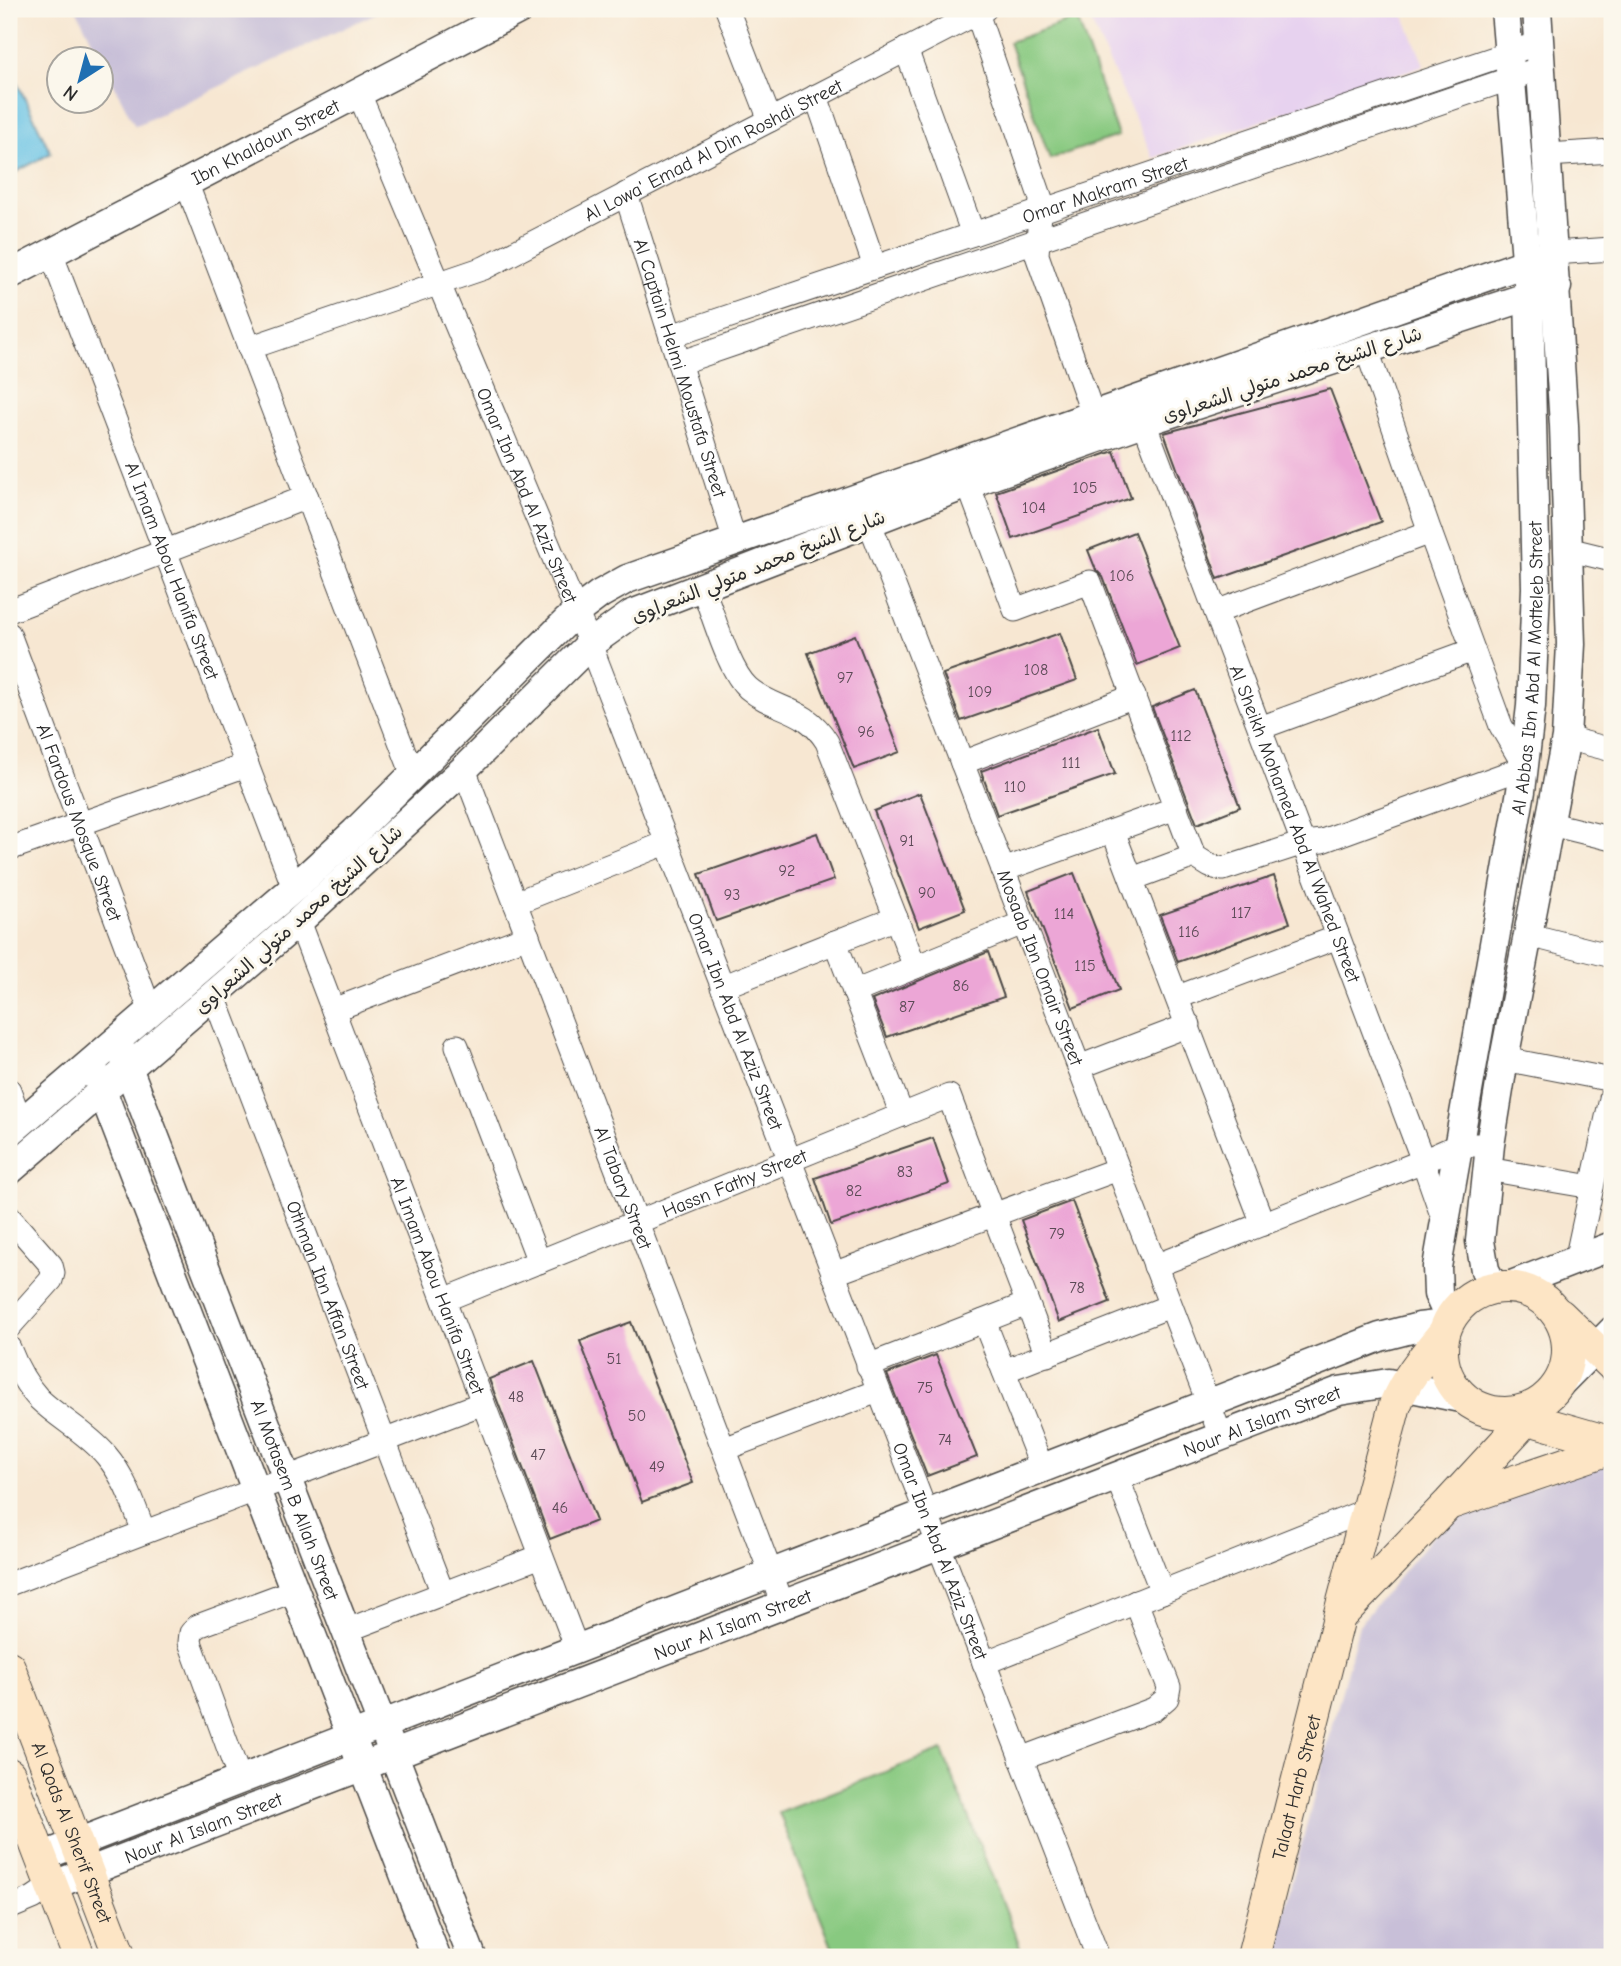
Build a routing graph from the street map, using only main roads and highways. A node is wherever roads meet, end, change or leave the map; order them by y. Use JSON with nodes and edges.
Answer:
{"nodes":[{"id":1,"x":1549,"y":1305,"type":"junction"},
{"id":2,"x":1446,"y":1325,"type":"junction"},
{"id":3,"x":1607,"y":1348,"type":"edge"},
{"id":4,"x":1533,"y":1405,"type":"junction"},
{"id":5,"x":1612,"y":1446,"type":"edge"},
{"id":6,"x":1449,"y":1503,"type":"junction"},
{"id":7,"x":1339,"y":1617,"type":"junction"},
{"id":8,"x":9,"y":1667,"type":"edge"},
{"id":9,"x":9,"y":1773,"type":"edge"},
{"id":10,"x":79,"y":1957,"type":"edge"},
{"id":11,"x":120,"y":1957,"type":"edge"},
{"id":12,"x":1253,"y":1957,"type":"edge"}],
"edges":[{"from":1,"to":2,"type":"main road"},
{"from":1,"to":3,"type":"main road"},
{"from":1,"to":4,"type":"main road"},
{"from":2,"to":4,"type":"main road"},
{"from":2,"to":7,"type":"main road","name":"Talaat Harb Street"},
{"from":4,"to":5,"type":"main road"},
{"from":4,"to":6,"type":"main road","name":"Talaat Harb Street"},
{"from":5,"to":6,"type":"main road"},
{"from":6,"to":7,"type":"main road","name":"Talaat Harb Street"},
{"from":7,"to":12,"type":"main road","name":"Talaat Harb Street"},
{"from":8,"to":11,"type":"main road","name":"Al Qods Al Sherif Street"},
{"from":9,"to":10,"type":"main road","name":"Al Qods Al Sherif Street"}]}
